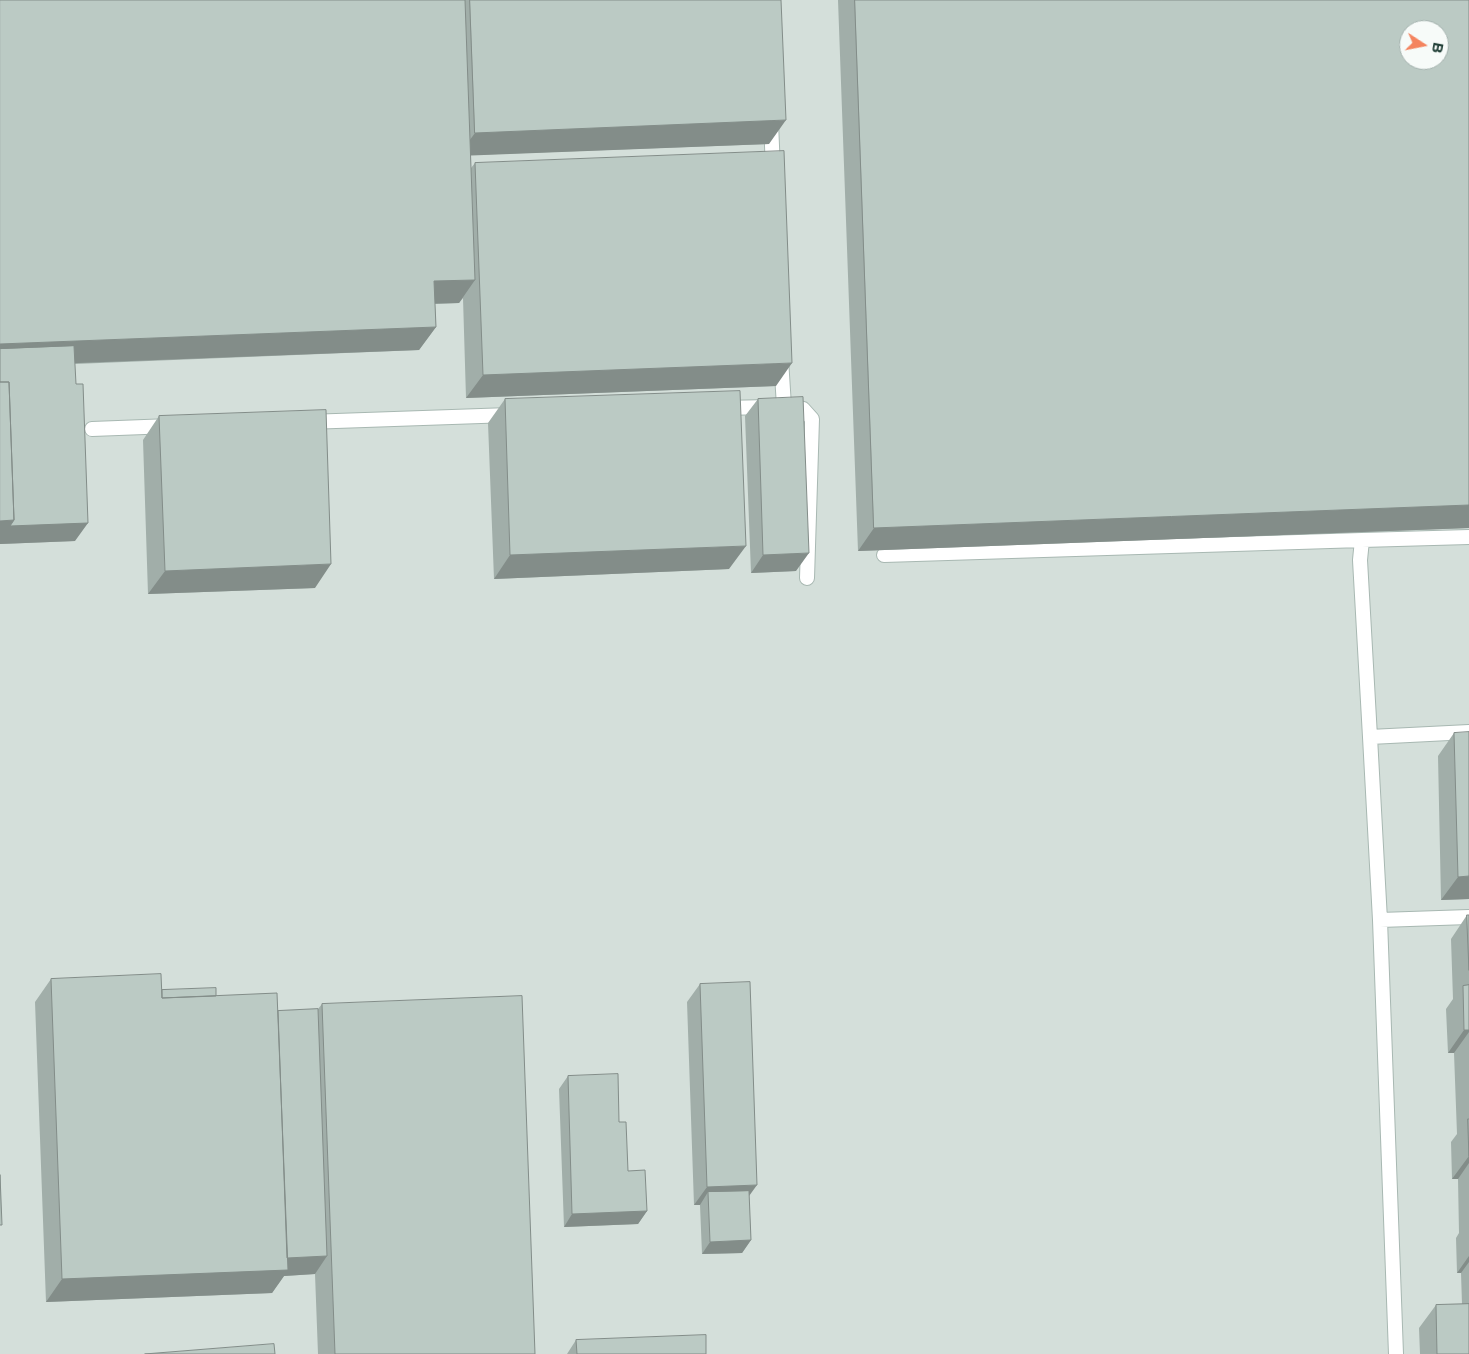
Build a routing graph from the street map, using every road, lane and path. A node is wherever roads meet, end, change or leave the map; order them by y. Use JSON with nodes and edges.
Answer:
{"nodes":[{"id":1,"x":770,"y":106,"type":"edge"},
{"id":2,"x":774,"y":183,"type":"edge"},
{"id":3,"x":781,"y":348,"type":"edge"},
{"id":4,"x":784,"y":406,"type":"junction"},
{"id":5,"x":704,"y":409,"type":"edge"},
{"id":6,"x":527,"y":415,"type":"edge"},
{"id":7,"x":290,"y":422,"type":"edge"},
{"id":8,"x":181,"y":426,"type":"edge"},
{"id":9,"x":92,"y":429,"type":"dead end"},
{"id":10,"x":1469,"y":537,"type":"edge"},
{"id":11,"x":1362,"y":540,"type":"junction"},
{"id":12,"x":884,"y":555,"type":"edge"},
{"id":13,"x":807,"y":578,"type":"dead end"},
{"id":14,"x":1469,"y":732,"type":"edge"},
{"id":15,"x":1370,"y":736,"type":"junction"},
{"id":16,"x":1469,"y":917,"type":"edge"},
{"id":17,"x":1380,"y":920,"type":"junction"},
{"id":18,"x":1396,"y":1354,"type":"edge"}],
"edges":[{"from":1,"to":2,"type":"lane"},
{"from":3,"to":4,"type":"lane"},
{"from":4,"to":5,"type":"lane"},
{"from":4,"to":13,"type":"lane"},
{"from":6,"to":7,"type":"lane"},
{"from":8,"to":9,"type":"lane"},
{"from":10,"to":11,"type":"lane"},
{"from":11,"to":12,"type":"lane"},
{"from":11,"to":15,"type":"lane"},
{"from":14,"to":15,"type":"lane"},
{"from":15,"to":17,"type":"lane"},
{"from":16,"to":17,"type":"lane"},
{"from":17,"to":18,"type":"lane"}]}
